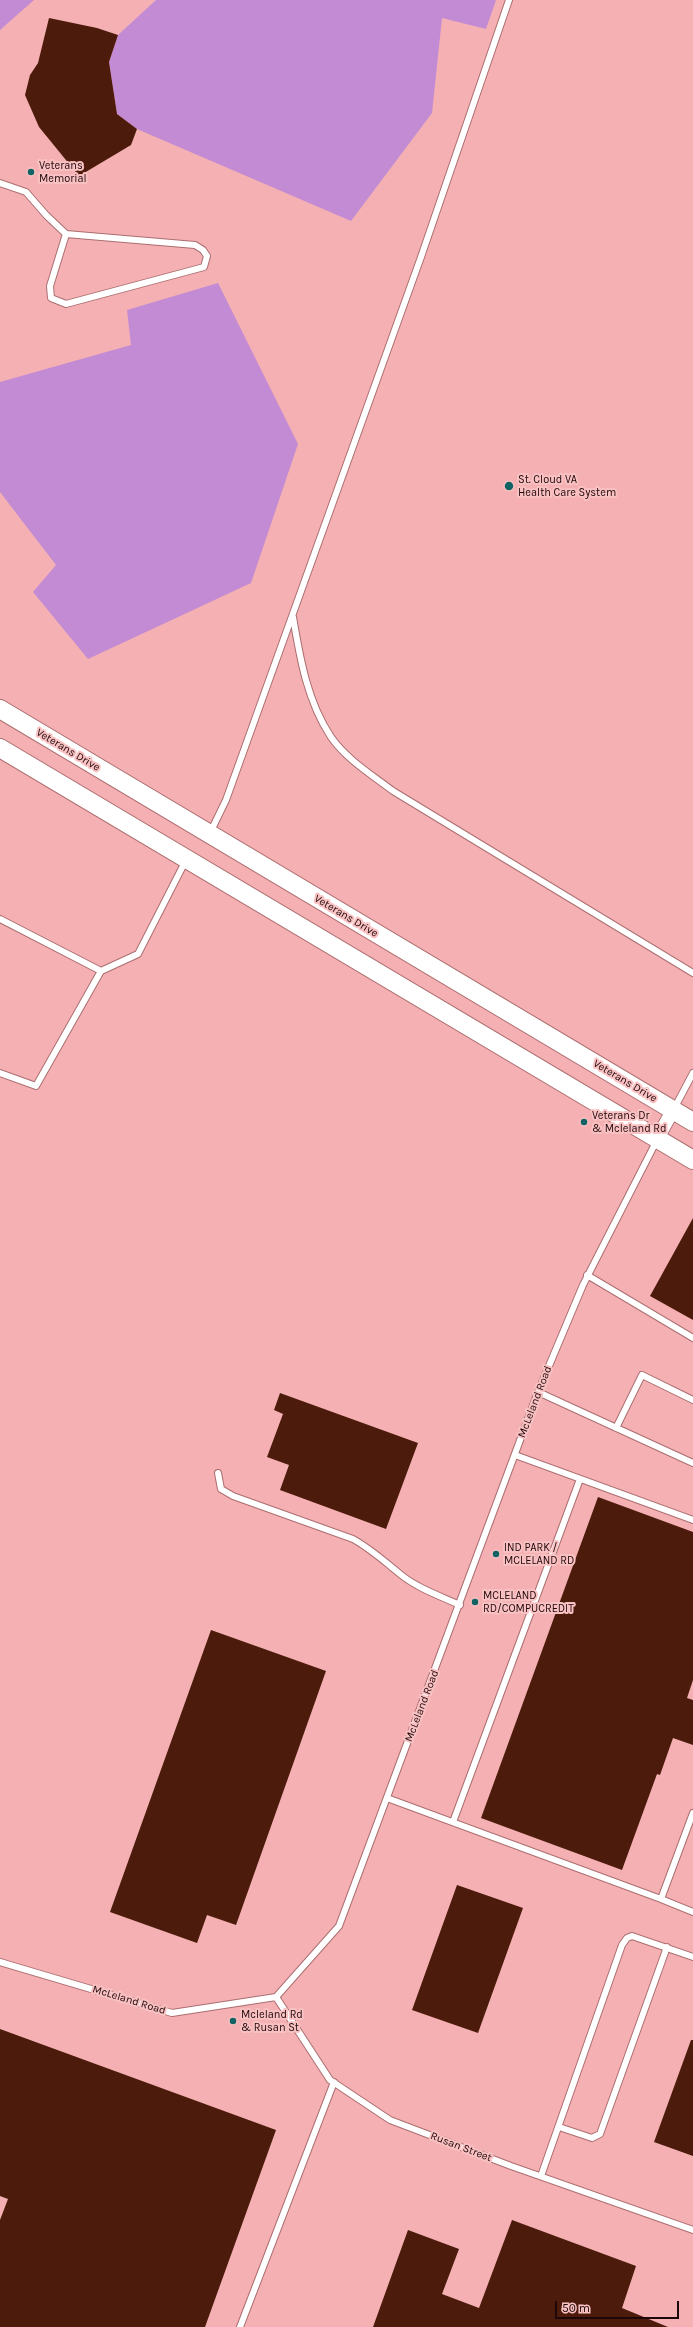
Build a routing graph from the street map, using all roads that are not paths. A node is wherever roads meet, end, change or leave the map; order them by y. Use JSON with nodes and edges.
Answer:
{"nodes":[{"id":1,"x":509,"y":0,"type":"edge"},
{"id":2,"x":0,"y":183,"type":"edge"},
{"id":3,"x":66,"y":234,"type":"junction"},
{"id":4,"x":292,"y":616,"type":"junction"},
{"id":5,"x":0,"y":708,"type":"edge"},
{"id":6,"x":0,"y":748,"type":"edge"},
{"id":7,"x":209,"y":834,"type":"junction"},
{"id":8,"x":187,"y":859,"type":"junction"},
{"id":9,"x":0,"y":919,"type":"edge"},
{"id":10,"x":101,"y":971,"type":"junction"},
{"id":11,"x":693,"y":973,"type":"edge"},
{"id":12,"x":0,"y":1073,"type":"edge"},
{"id":13,"x":693,"y":1073,"type":"edge"},
{"id":14,"x":673,"y":1110,"type":"junction"},
{"id":15,"x":693,"y":1122,"type":"edge"},
{"id":16,"x":657,"y":1139,"type":"junction"},
{"id":17,"x":693,"y":1160,"type":"edge"},
{"id":18,"x":588,"y":1275,"type":"junction"},
{"id":19,"x":693,"y":1338,"type":"edge"},
{"id":20,"x":538,"y":1392,"type":"junction"},
{"id":21,"x":693,"y":1400,"type":"edge"},
{"id":22,"x":616,"y":1428,"type":"junction"},
{"id":23,"x":515,"y":1455,"type":"junction"},
{"id":24,"x":693,"y":1463,"type":"edge"},
{"id":25,"x":218,"y":1473,"type":"dead end"},
{"id":26,"x":580,"y":1479,"type":"junction"},
{"id":27,"x":693,"y":1520,"type":"edge"},
{"id":28,"x":460,"y":1605,"type":"junction"},
{"id":29,"x":388,"y":1798,"type":"junction"},
{"id":30,"x":693,"y":1813,"type":"edge"},
{"id":31,"x":453,"y":1822,"type":"junction"},
{"id":32,"x":661,"y":1899,"type":"junction"},
{"id":33,"x":693,"y":1912,"type":"edge"},
{"id":34,"x":667,"y":1948,"type":"junction"},
{"id":35,"x":693,"y":1957,"type":"edge"},
{"id":36,"x":0,"y":1962,"type":"edge"},
{"id":37,"x":276,"y":1997,"type":"junction"},
{"id":38,"x":334,"y":2082,"type":"junction"},
{"id":39,"x":559,"y":2127,"type":"junction"},
{"id":40,"x":541,"y":2176,"type":"junction"},
{"id":41,"x":693,"y":2230,"type":"edge"},
{"id":42,"x":240,"y":2327,"type":"edge"}],
"edges":[{"from":1,"to":4,"type":"lane"},
{"from":2,"to":3,"type":"lane"},
{"from":3,"to":3,"type":"lane"},
{"from":4,"to":7,"type":"lane"},
{"from":4,"to":11,"type":"lane"},
{"from":5,"to":7,"type":"main road","name":"Veterans Drive"},
{"from":6,"to":8,"type":"main road"},
{"from":7,"to":14,"type":"main road","name":"Veterans Drive"},
{"from":8,"to":10,"type":"lane"},
{"from":8,"to":16,"type":"main road"},
{"from":9,"to":10,"type":"lane"},
{"from":10,"to":12,"type":"lane"},
{"from":13,"to":14,"type":"lane"},
{"from":14,"to":15,"type":"main road","name":"Veterans Drive"},
{"from":14,"to":16,"type":"street"},
{"from":16,"to":17,"type":"main road"},
{"from":16,"to":18,"type":"lane","name":"McLeland Road"},
{"from":18,"to":19,"type":"lane"},
{"from":18,"to":20,"type":"lane","name":"McLeland Road"},
{"from":20,"to":22,"type":"lane"},
{"from":20,"to":23,"type":"lane","name":"McLeland Road"},
{"from":21,"to":22,"type":"lane"},
{"from":22,"to":24,"type":"lane"},
{"from":23,"to":26,"type":"lane"},
{"from":23,"to":28,"type":"lane","name":"McLeland Road"},
{"from":25,"to":28,"type":"lane"},
{"from":26,"to":27,"type":"lane"},
{"from":26,"to":31,"type":"lane"},
{"from":28,"to":29,"type":"lane","name":"McLeland Road"},
{"from":29,"to":31,"type":"lane"},
{"from":29,"to":37,"type":"lane","name":"McLeland Road"},
{"from":30,"to":32,"type":"lane"},
{"from":31,"to":32,"type":"lane"},
{"from":32,"to":33,"type":"lane"},
{"from":34,"to":35,"type":"lane"},
{"from":34,"to":39,"type":"lane"},
{"from":34,"to":39,"type":"lane"},
{"from":36,"to":37,"type":"lane","name":"McLeland Road"},
{"from":37,"to":38,"type":"lane","name":"Rusan Street"},
{"from":38,"to":40,"type":"lane","name":"Rusan Street"},
{"from":38,"to":42,"type":"lane"},
{"from":39,"to":40,"type":"lane"},
{"from":40,"to":41,"type":"lane","name":"Rusan Street"}]}
